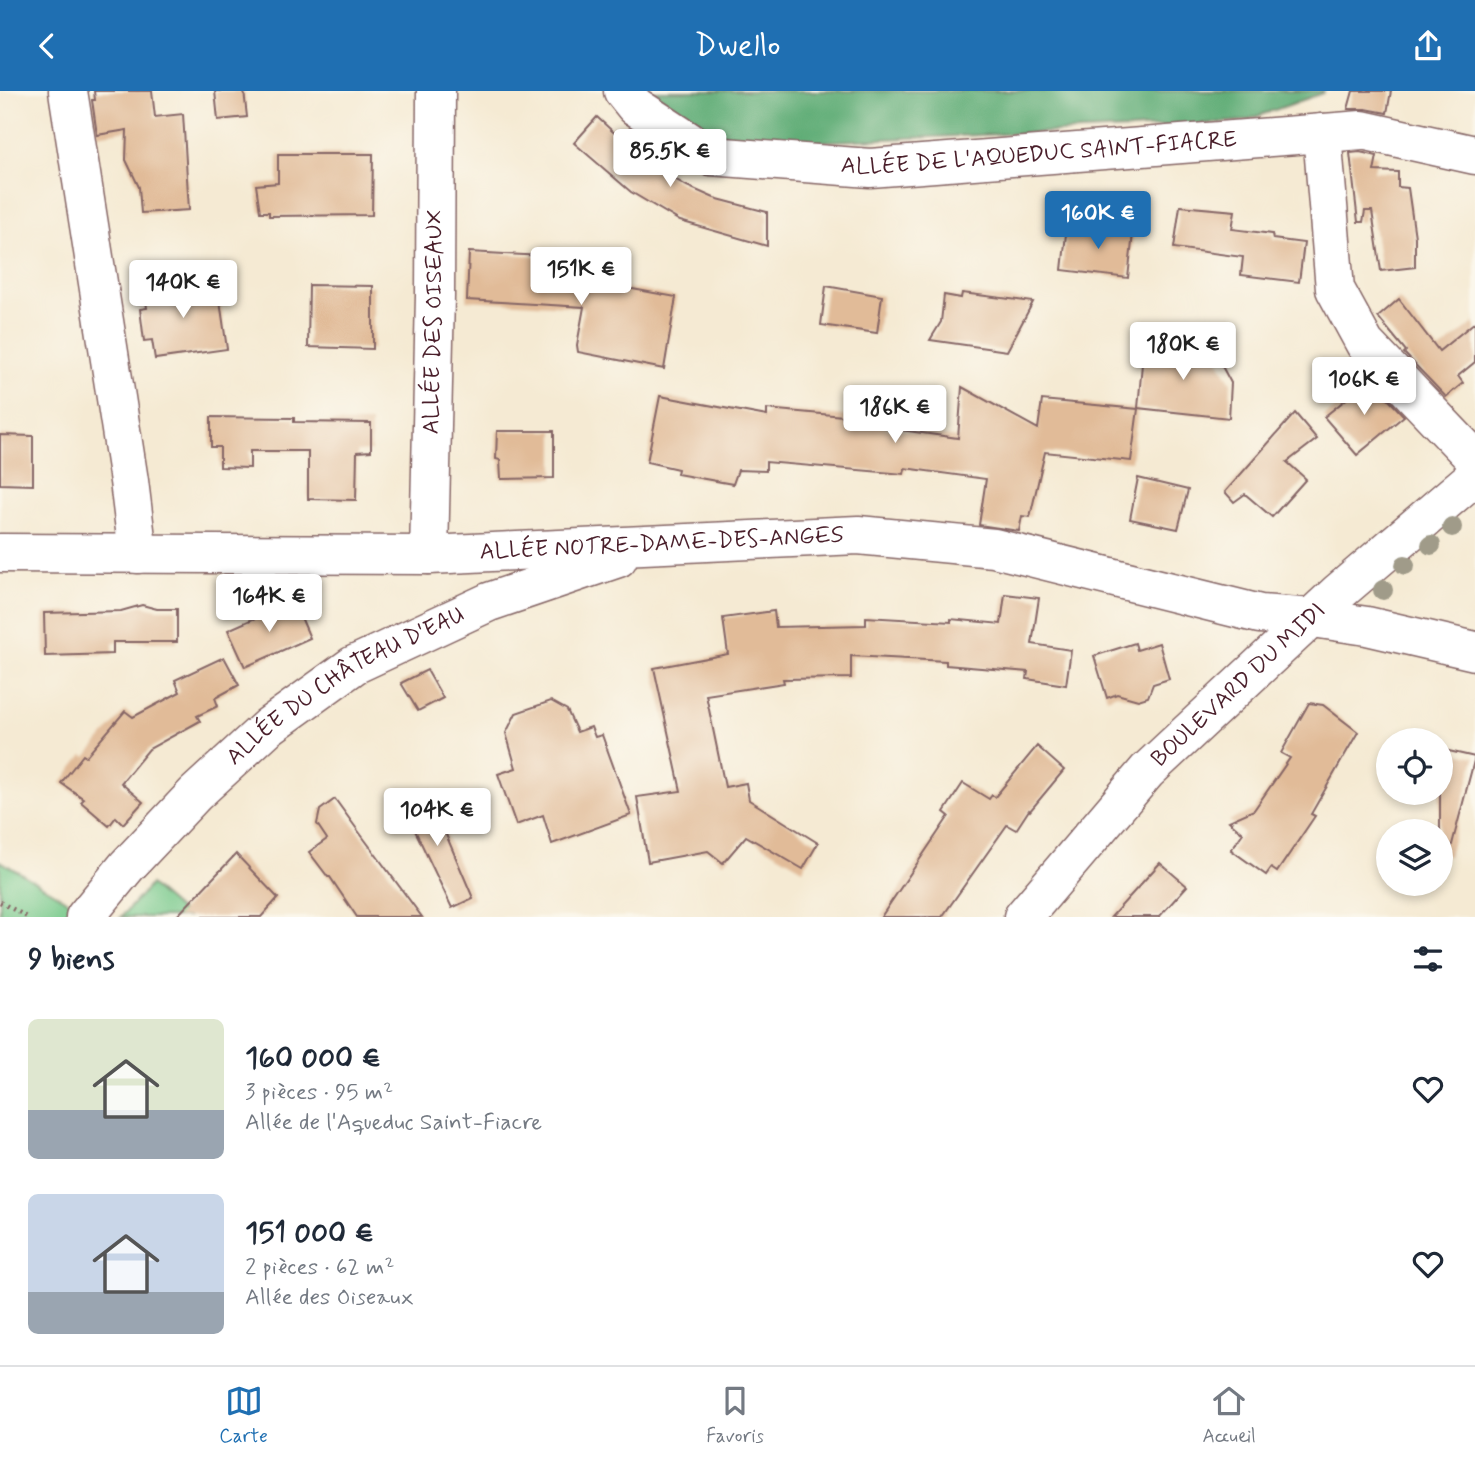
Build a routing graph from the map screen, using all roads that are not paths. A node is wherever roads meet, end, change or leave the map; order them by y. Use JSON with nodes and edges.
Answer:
{"nodes":[{"id":1,"x":68,"y":91,"type":"edge"},
{"id":2,"x":436,"y":91,"type":"edge"},
{"id":3,"x":622,"y":91,"type":"edge"},
{"id":4,"x":1322,"y":133,"type":"junction"},
{"id":5,"x":1475,"y":155,"type":"edge"},
{"id":6,"x":1475,"y":459,"type":"edge"},
{"id":7,"x":1475,"y":476,"type":"edge"},
{"id":8,"x":663,"y":543,"type":"junction"},
{"id":9,"x":0,"y":553,"type":"edge"},
{"id":10,"x":138,"y":554,"type":"junction"},
{"id":11,"x":429,"y":555,"type":"junction"},
{"id":12,"x":1313,"y":618,"type":"junction"},
{"id":13,"x":1475,"y":651,"type":"edge"},
{"id":14,"x":85,"y":917,"type":"edge"},
{"id":15,"x":1023,"y":917,"type":"edge"}],
"edges":[{"from":1,"to":10,"type":"street"},
{"from":2,"to":11,"type":"street","name":"ALLÉE DES OISEAUX"},
{"from":3,"to":4,"type":"street","name":"ALLÉE DE L'AQUEDUC SAINT-FIACRE"},
{"from":4,"to":5,"type":"street","name":"ALLÉE DE L'AQUEDUC SAINT-FIACRE"},
{"from":4,"to":6,"type":"street"},
{"from":7,"to":12,"type":"street","name":"BOULEVARD DU MIDI"},
{"from":8,"to":11,"type":"street","name":"ALLÉE NOTRE-DAME-DES-ANGES"},
{"from":8,"to":12,"type":"street","name":"ALLÉE NOTRE-DAME-DES-ANGES"},
{"from":8,"to":14,"type":"street","name":"ALLÉE DU CHÂTEAU D'EAU"},
{"from":9,"to":10,"type":"street","name":"ALLÉE NOTRE-DAME-DES-ANGES"},
{"from":10,"to":11,"type":"street","name":"ALLÉE NOTRE-DAME-DES-ANGES"},
{"from":12,"to":13,"type":"street","name":"ALLÉE NOTRE-DAME-DES-ANGES"},
{"from":12,"to":15,"type":"street","name":"BOULEVARD DU MIDI"}]}
